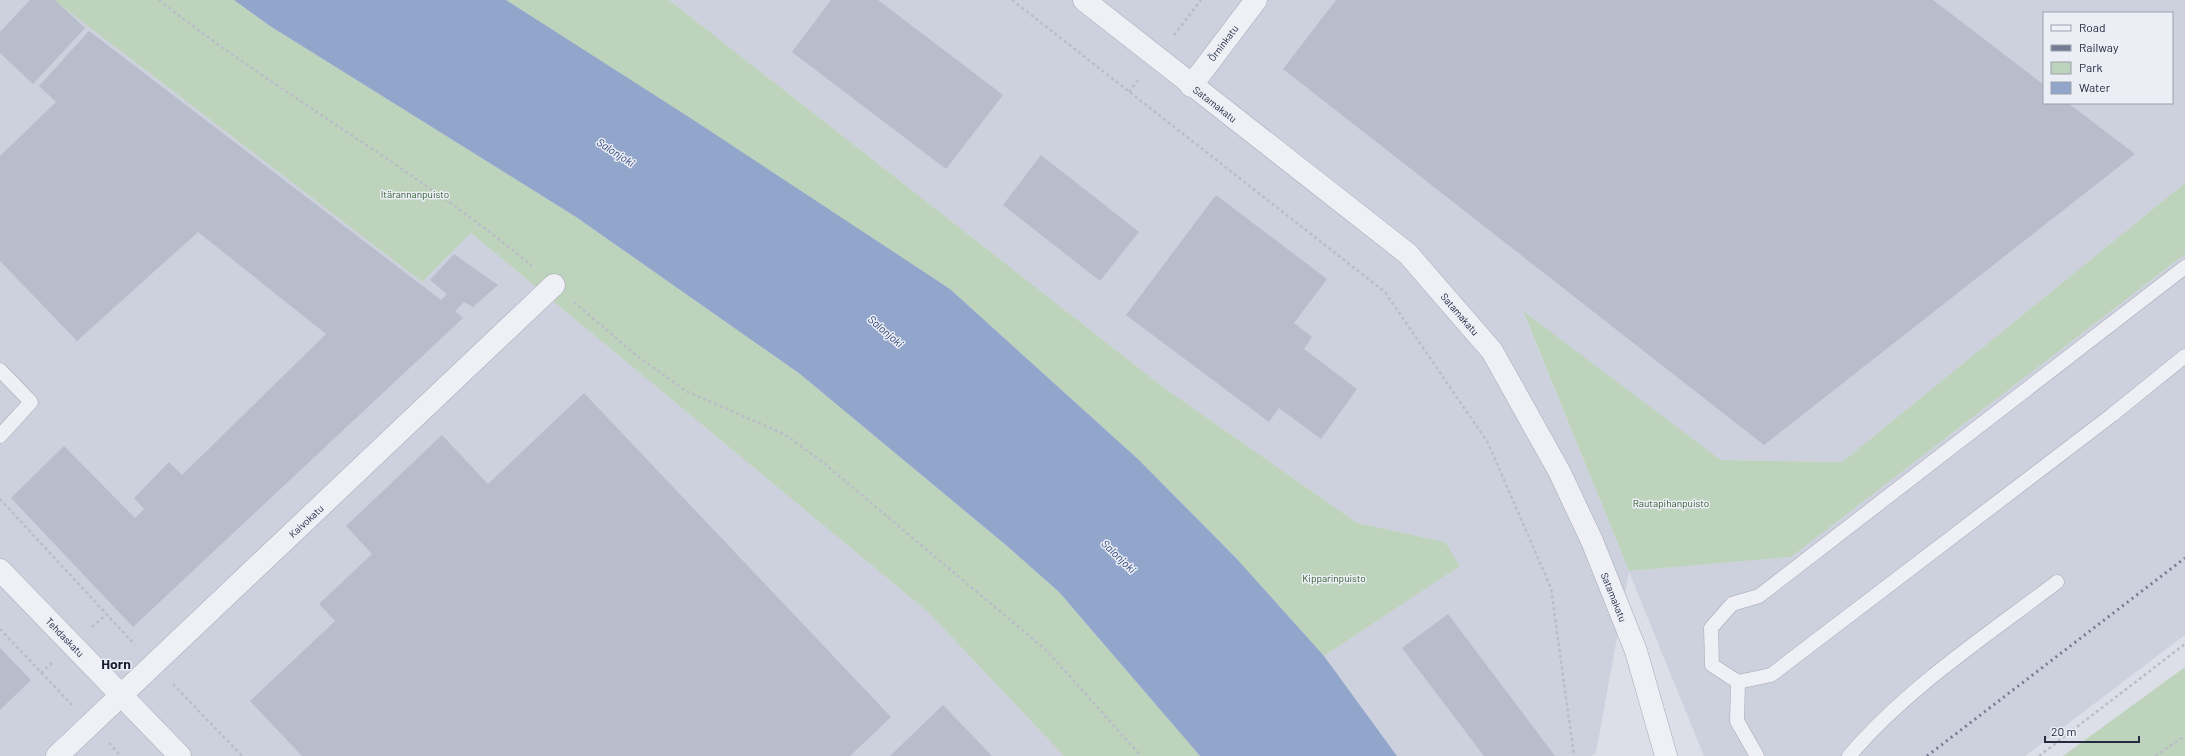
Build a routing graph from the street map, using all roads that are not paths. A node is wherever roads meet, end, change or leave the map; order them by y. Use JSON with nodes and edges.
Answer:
{"nodes":[{"id":1,"x":1084,"y":0,"type":"edge"},
{"id":2,"x":1256,"y":0,"type":"edge"},
{"id":3,"x":1191,"y":86,"type":"junction"},
{"id":4,"x":2185,"y":267,"type":"edge"},
{"id":5,"x":554,"y":285,"type":"road end"},
{"id":6,"x":2185,"y":356,"type":"edge"},
{"id":7,"x":0,"y":370,"type":"edge"},
{"id":8,"x":0,"y":436,"type":"edge"},
{"id":9,"x":0,"y":570,"type":"edge"},
{"id":10,"x":2056,"y":582,"type":"dead end"},
{"id":11,"x":1738,"y":682,"type":"junction"},
{"id":12,"x":122,"y":695,"type":"junction"},
{"id":13,"x":56,"y":756,"type":"edge"},
{"id":14,"x":180,"y":756,"type":"edge"},
{"id":15,"x":1666,"y":756,"type":"edge"},
{"id":16,"x":1757,"y":756,"type":"edge"},
{"id":17,"x":1849,"y":756,"type":"edge"}],
"edges":[{"from":1,"to":3,"type":"street","name":"Satamakatu"},
{"from":2,"to":3,"type":"street","name":"Örninkatu"},
{"from":3,"to":15,"type":"street","name":"Satamakatu"},
{"from":4,"to":11,"type":"lane"},
{"from":5,"to":12,"type":"street","name":"Kaivokatu"},
{"from":6,"to":11,"type":"lane"},
{"from":7,"to":8,"type":"lane"},
{"from":9,"to":12,"type":"street","name":"Tehdaskatu"},
{"from":10,"to":17,"type":"lane"},
{"from":11,"to":16,"type":"lane"},
{"from":12,"to":13,"type":"street","name":"Kaivokatu"},
{"from":12,"to":14,"type":"street","name":"Tehdaskatu"}]}
